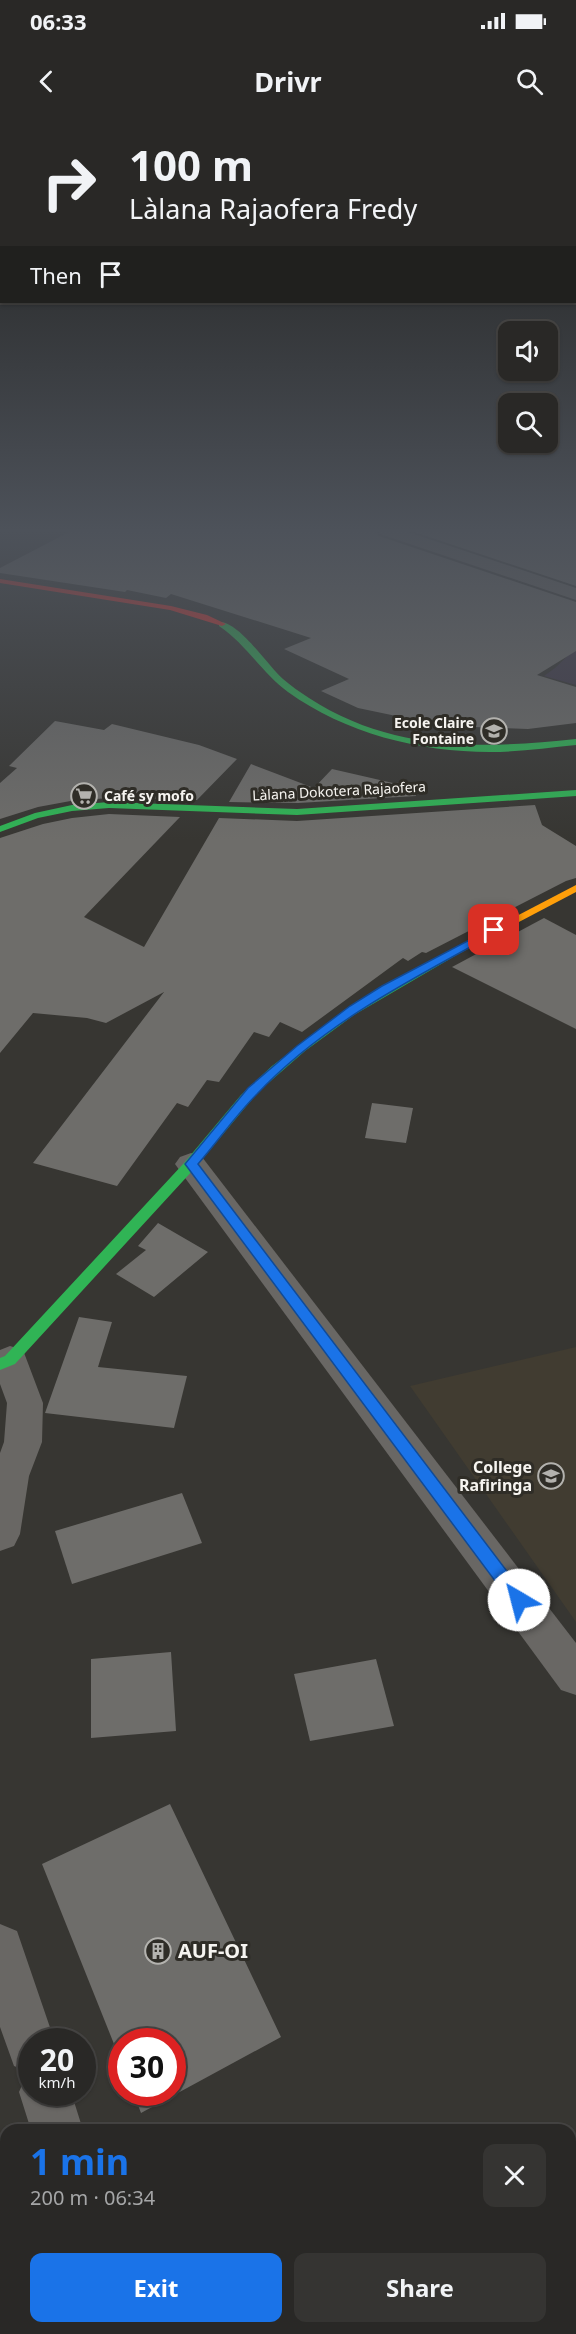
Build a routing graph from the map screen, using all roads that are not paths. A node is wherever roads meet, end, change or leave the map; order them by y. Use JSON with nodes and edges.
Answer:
{"nodes":[{"id":1,"x":235,"y":633,"type":"edge"},
{"id":2,"x":576,"y":742,"type":"edge"},
{"id":3,"x":576,"y":793,"type":"edge"},
{"id":4,"x":0,"y":829,"type":"edge"},
{"id":5,"x":576,"y":888,"type":"edge"},
{"id":6,"x":191,"y":1164,"type":"junction"},
{"id":7,"x":5,"y":1362,"type":"edge"},
{"id":8,"x":0,"y":1534,"type":"edge"},
{"id":9,"x":576,"y":1676,"type":"edge"},
{"id":10,"x":0,"y":1948,"type":"edge"},
{"id":11,"x":26,"y":2028,"type":"edge"},
{"id":12,"x":49,"y":2106,"type":"edge"},
{"id":13,"x":55,"y":2124,"type":"edge"}],
"edges":[{"from":1,"to":2,"type":"street"},
{"from":3,"to":4,"type":"street","name":"Làlana Dokotera Rajaofera"},
{"from":5,"to":6,"type":"street"},
{"from":6,"to":7,"type":"street"},
{"from":6,"to":9,"type":"street"},
{"from":7,"to":8,"type":"street"},
{"from":10,"to":11,"type":"street"},
{"from":12,"to":13,"type":"street"}]}
